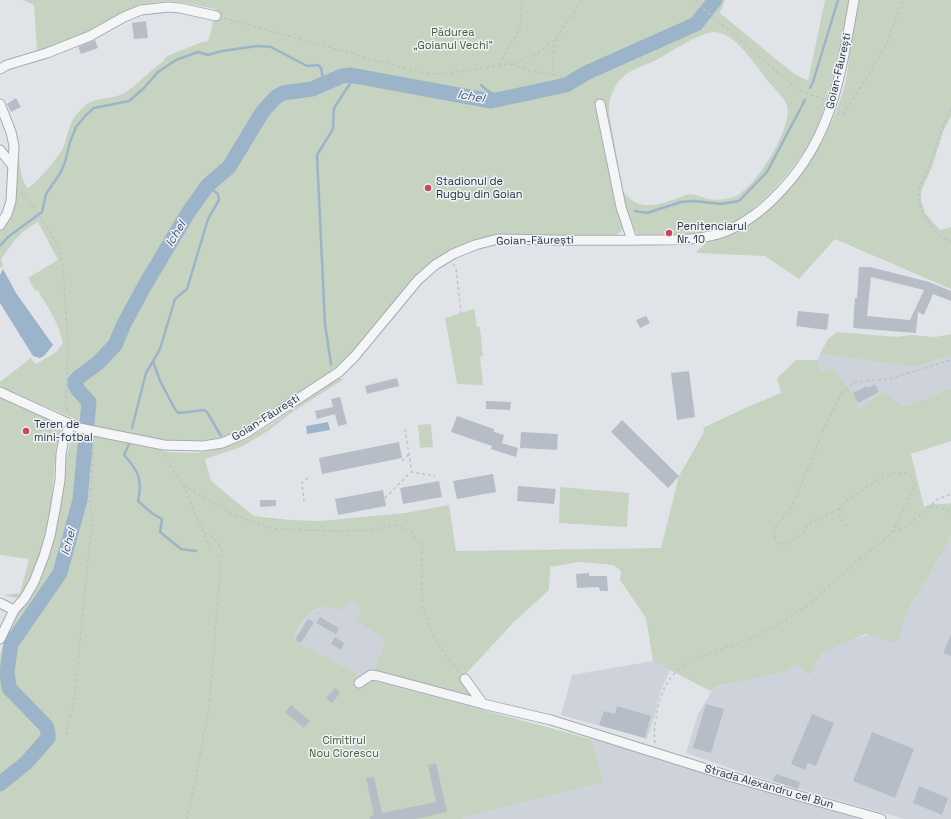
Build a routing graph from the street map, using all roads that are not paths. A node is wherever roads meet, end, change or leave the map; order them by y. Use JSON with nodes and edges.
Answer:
{"nodes":[{"id":1,"x":854,"y":0,"type":"edge"},
{"id":2,"x":216,"y":16,"type":"road end"},
{"id":3,"x":0,"y":69,"type":"edge"},
{"id":4,"x":0,"y":104,"type":"edge"},
{"id":5,"x":600,"y":104,"type":"dead end"},
{"id":6,"x":0,"y":150,"type":"edge"},
{"id":7,"x":13,"y":166,"type":"junction"},
{"id":8,"x":0,"y":225,"type":"edge"},
{"id":9,"x":632,"y":240,"type":"junction"},
{"id":10,"x":0,"y":392,"type":"edge"},
{"id":11,"x":75,"y":426,"type":"junction"},
{"id":12,"x":0,"y":602,"type":"edge"},
{"id":13,"x":14,"y":610,"type":"junction"},
{"id":14,"x":0,"y":639,"type":"edge"},
{"id":15,"x":465,"y":679,"type":"road end"},
{"id":16,"x":359,"y":683,"type":"dead end"},
{"id":17,"x":483,"y":704,"type":"junction"},
{"id":18,"x":881,"y":819,"type":"edge"}],
"edges":[{"from":1,"to":9,"type":"street","name":"Goian-Făurești"},
{"from":2,"to":3,"type":"street"},
{"from":4,"to":7,"type":"street"},
{"from":5,"to":9,"type":"street"},
{"from":6,"to":7,"type":"street"},
{"from":7,"to":8,"type":"street"},
{"from":9,"to":11,"type":"street","name":"Goian-Făurești"},
{"from":10,"to":11,"type":"street","name":"Goian-Făurești"},
{"from":11,"to":13,"type":"street"},
{"from":12,"to":13,"type":"street"},
{"from":13,"to":14,"type":"street"},
{"from":15,"to":17,"type":"street"},
{"from":16,"to":17,"type":"street","name":"Strada Alexandru cel Bun"},
{"from":17,"to":18,"type":"street","name":"Strada Alexandru cel Bun"}]}
